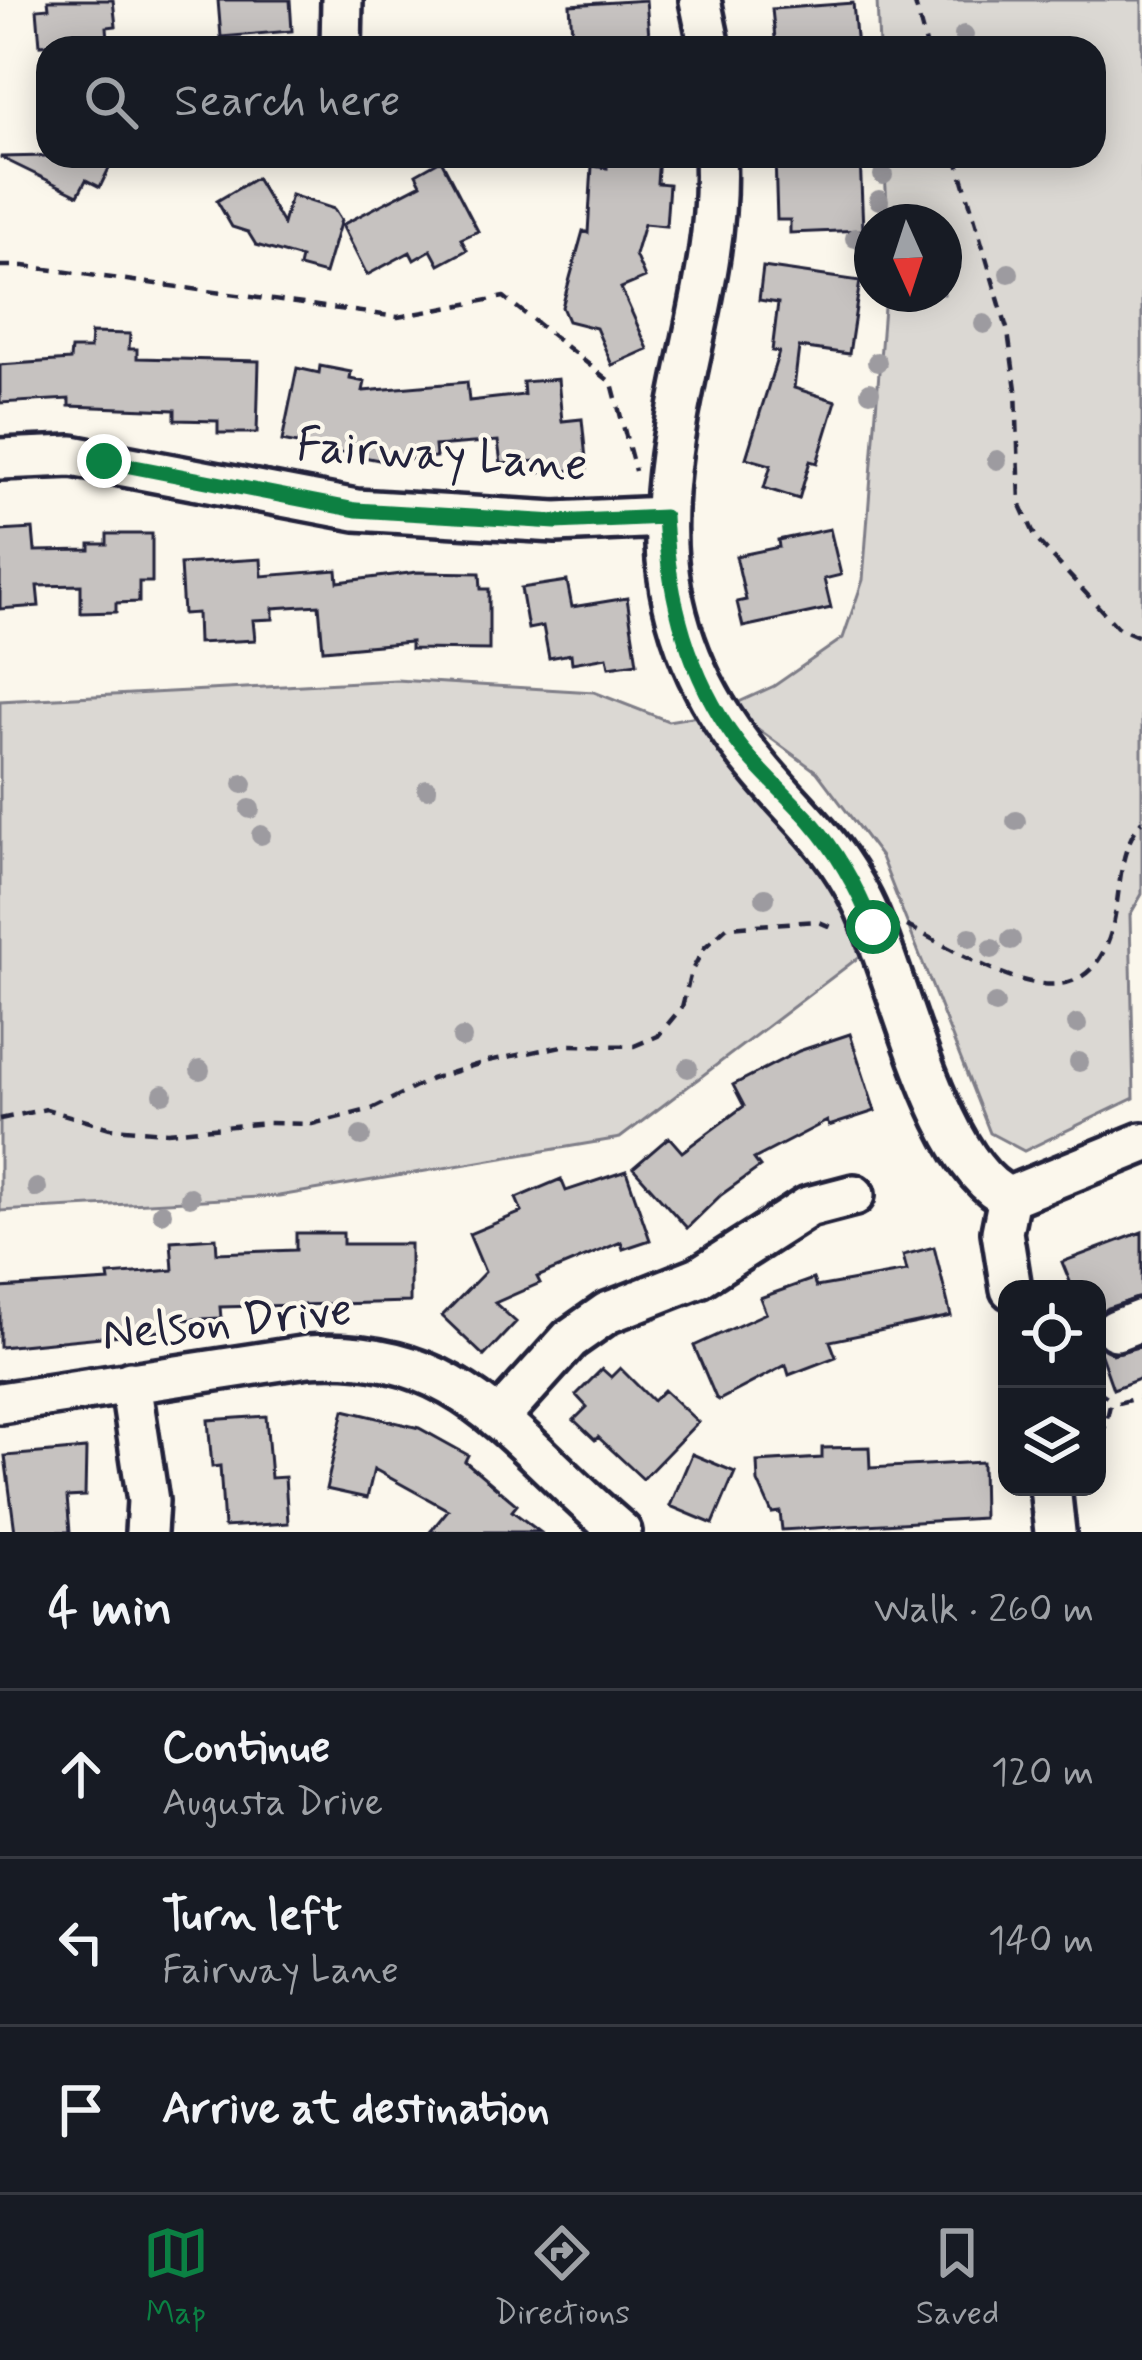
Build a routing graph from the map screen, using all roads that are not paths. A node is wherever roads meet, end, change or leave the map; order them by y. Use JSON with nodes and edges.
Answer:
{"nodes":[{"id":1,"x":342,"y":0,"type":"edge"},
{"id":2,"x":700,"y":0,"type":"edge"},
{"id":3,"x":341,"y":36,"type":"edge"},
{"id":4,"x":708,"y":36,"type":"edge"},
{"id":5,"x":714,"y":168,"type":"edge"},
{"id":6,"x":0,"y":459,"type":"edge"},
{"id":7,"x":651,"y":517,"type":"junction"},
{"id":8,"x":1142,"y":1144,"type":"edge"},
{"id":9,"x":854,"y":1195,"type":"dead end"},
{"id":10,"x":1009,"y":1197,"type":"junction"},
{"id":11,"x":1010,"y":1280,"type":"edge"},
{"id":12,"x":130,"y":1382,"type":"junction"},
{"id":13,"x":0,"y":1403,"type":"edge"},
{"id":14,"x":498,"y":1419,"type":"junction"},
{"id":15,"x":1051,"y":1496,"type":"edge"},
{"id":16,"x":146,"y":1532,"type":"edge"},
{"id":17,"x":621,"y":1532,"type":"edge"},
{"id":18,"x":1055,"y":1532,"type":"edge"}],
"edges":[{"from":1,"to":3,"type":"street"},
{"from":2,"to":4,"type":"street"},
{"from":5,"to":7,"type":"street"},
{"from":6,"to":7,"type":"street","name":"Fairway Lane"},
{"from":7,"to":10,"type":"street"},
{"from":8,"to":10,"type":"street"},
{"from":9,"to":14,"type":"street"},
{"from":10,"to":11,"type":"street"},
{"from":12,"to":13,"type":"street","name":"Nelson Drive"},
{"from":12,"to":14,"type":"street","name":"Nelson Drive"},
{"from":12,"to":16,"type":"street"},
{"from":14,"to":17,"type":"street","name":"Nelson Drive"},
{"from":15,"to":18,"type":"street"}]}
